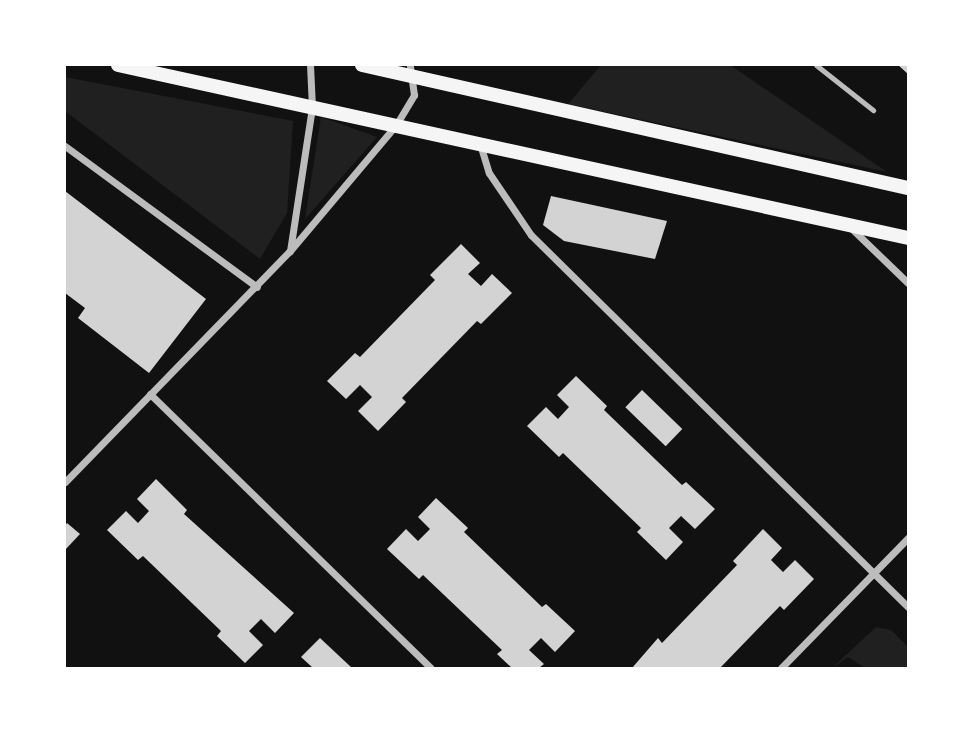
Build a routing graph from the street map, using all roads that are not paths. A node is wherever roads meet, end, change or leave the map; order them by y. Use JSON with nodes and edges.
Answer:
{"nodes":[{"id":1,"x":118,"y":65,"type":"edge"},
{"id":2,"x":310,"y":65,"type":"edge"},
{"id":3,"x":362,"y":65,"type":"edge"},
{"id":4,"x":816,"y":65,"type":"edge"},
{"id":5,"x":411,"y":70,"type":"edge"},
{"id":6,"x":312,"y":107,"type":"junction"},
{"id":7,"x":873,"y":110,"type":"dead end"},
{"id":8,"x":396,"y":125,"type":"junction"},
{"id":9,"x":480,"y":144,"type":"junction"},
{"id":10,"x":65,"y":146,"type":"edge"},
{"id":11,"x":908,"y":188,"type":"edge"},
{"id":12,"x":848,"y":225,"type":"junction"},
{"id":13,"x":908,"y":238,"type":"edge"},
{"id":14,"x":289,"y":252,"type":"junction"},
{"id":15,"x":908,"y":283,"type":"edge"},
{"id":16,"x":257,"y":287,"type":"junction"},
{"id":17,"x":150,"y":394,"type":"junction"},
{"id":18,"x":65,"y":482,"type":"edge"},
{"id":19,"x":908,"y":538,"type":"edge"},
{"id":20,"x":874,"y":573,"type":"junction"},
{"id":21,"x":908,"y":607,"type":"edge"},
{"id":22,"x":431,"y":668,"type":"edge"},
{"id":23,"x":781,"y":668,"type":"edge"}],
"edges":[{"from":1,"to":6,"type":"main road"},
{"from":2,"to":6,"type":"street"},
{"from":3,"to":5,"type":"main road"},
{"from":4,"to":7,"type":"lane"},
{"from":5,"to":8,"type":"street"},
{"from":5,"to":11,"type":"main road"},
{"from":6,"to":8,"type":"main road"},
{"from":6,"to":14,"type":"street"},
{"from":8,"to":9,"type":"main road"},
{"from":8,"to":14,"type":"street"},
{"from":9,"to":12,"type":"main road"},
{"from":9,"to":20,"type":"street"},
{"from":10,"to":16,"type":"street"},
{"from":12,"to":13,"type":"main road"},
{"from":12,"to":15,"type":"street"},
{"from":14,"to":16,"type":"street"},
{"from":16,"to":17,"type":"street"},
{"from":17,"to":18,"type":"street"},
{"from":17,"to":22,"type":"street"},
{"from":19,"to":20,"type":"street"},
{"from":20,"to":21,"type":"street"},
{"from":20,"to":23,"type":"street"}]}
